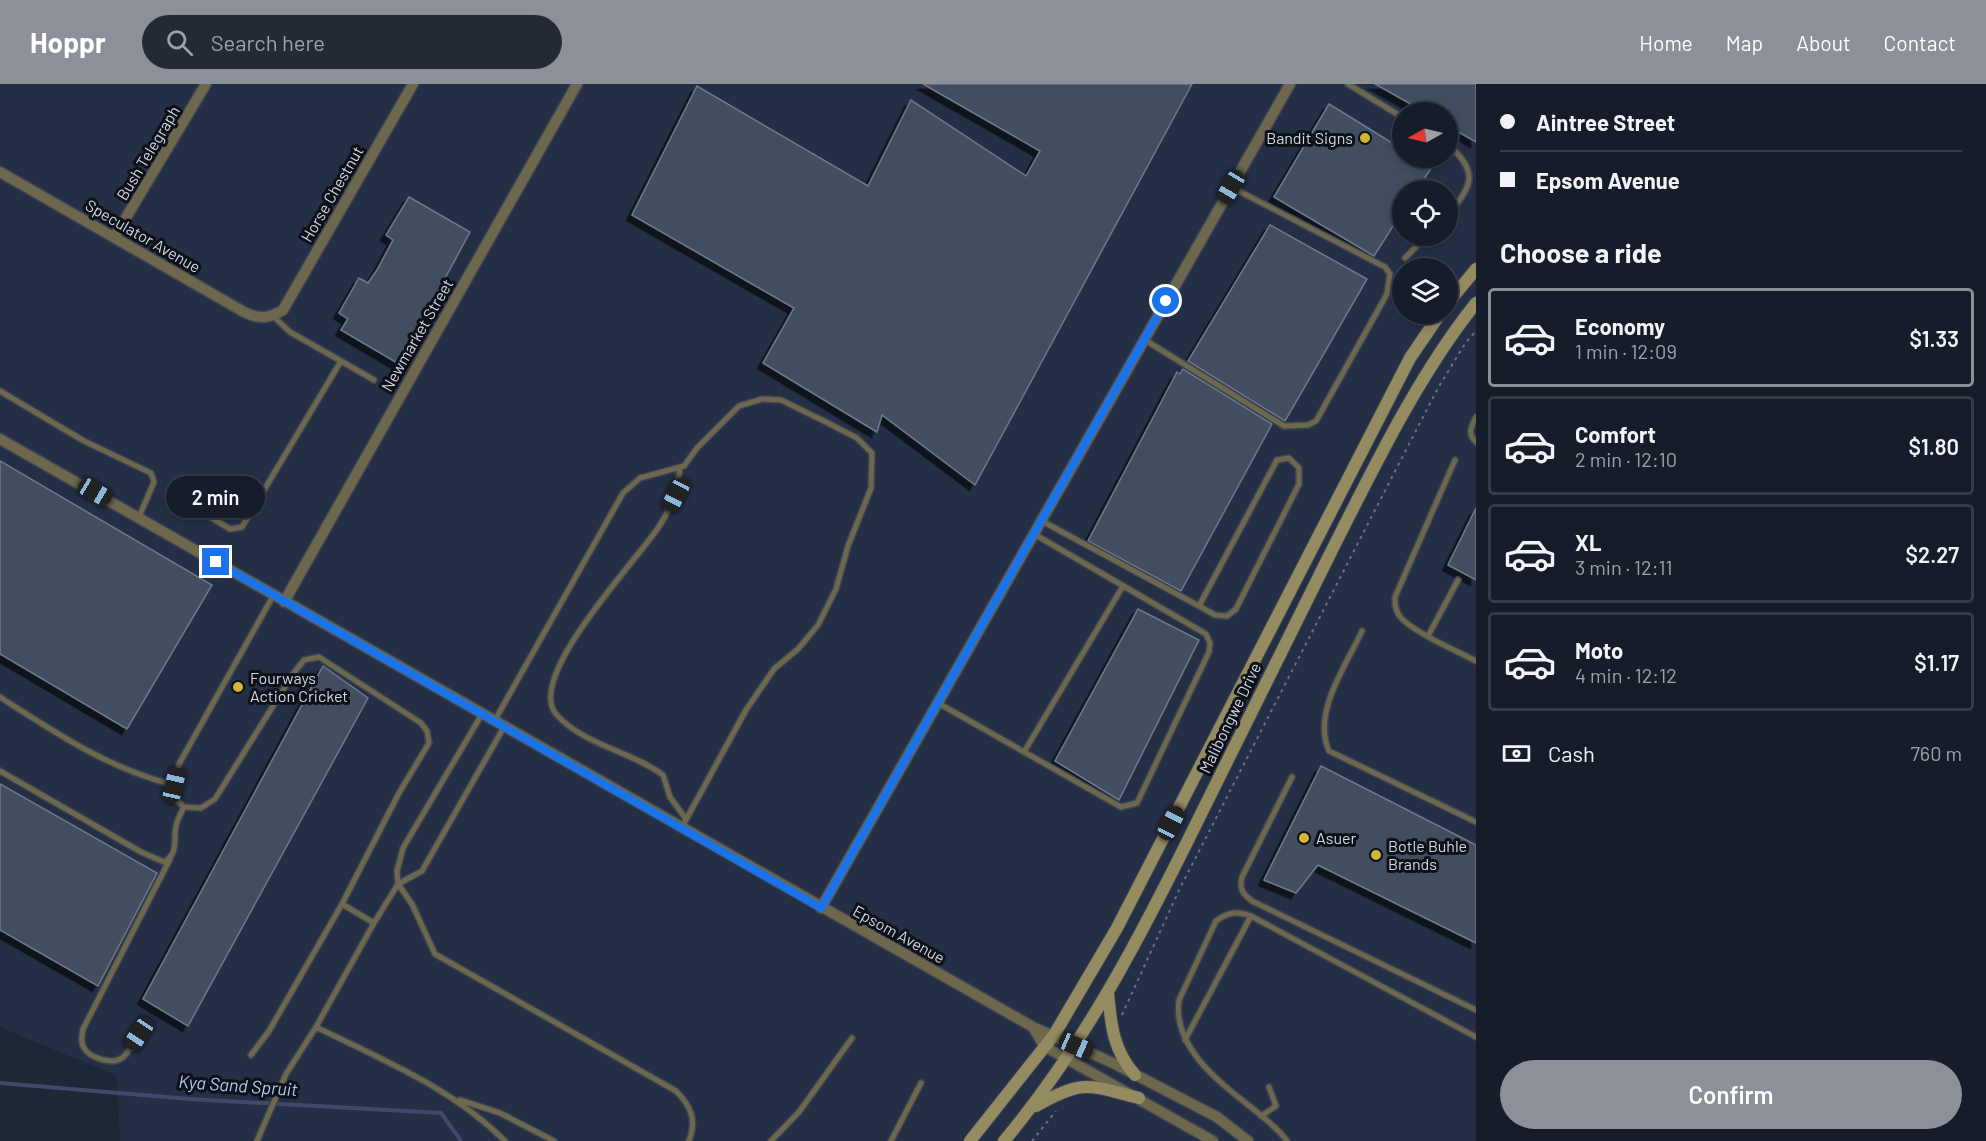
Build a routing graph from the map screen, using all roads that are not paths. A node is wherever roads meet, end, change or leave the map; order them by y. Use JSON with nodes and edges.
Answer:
{"nodes":[{"id":1,"x":206,"y":84,"type":"edge"},
{"id":2,"x":413,"y":84,"type":"edge"},
{"id":3,"x":577,"y":84,"type":"edge"},
{"id":4,"x":1290,"y":84,"type":"edge"},
{"id":5,"x":1348,"y":84,"type":"edge"},
{"id":6,"x":1392,"y":111,"type":"edge"},
{"id":7,"x":1458,"y":150,"type":"edge"},
{"id":8,"x":0,"y":172,"type":"edge"},
{"id":9,"x":1231,"y":187,"type":"junction"},
{"id":10,"x":1458,"y":204,"type":"edge"},
{"id":11,"x":115,"y":237,"type":"junction"},
{"id":12,"x":1417,"y":246,"type":"edge"},
{"id":13,"x":1405,"y":258,"type":"dead end"},
{"id":14,"x":1476,"y":269,"type":"edge"},
{"id":15,"x":1458,"y":291,"type":"edge"},
{"id":16,"x":1476,"y":303,"type":"edge"},
{"id":17,"x":273,"y":316,"type":"junction"},
{"id":18,"x":1432,"y":324,"type":"edge"},
{"id":19,"x":1144,"y":339,"type":"junction"},
{"id":20,"x":341,"y":361,"type":"junction"},
{"id":21,"x":374,"y":380,"type":"dead end"},
{"id":22,"x":0,"y":391,"type":"edge"},
{"id":23,"x":1385,"y":407,"type":"junction"},
{"id":24,"x":1476,"y":417,"type":"edge"},
{"id":25,"x":1401,"y":418,"type":"junction"},
{"id":26,"x":0,"y":439,"type":"edge"},
{"id":27,"x":1476,"y":442,"type":"edge"},
{"id":28,"x":1455,"y":460,"type":"dead end"},
{"id":29,"x":680,"y":469,"type":"junction"},
{"id":30,"x":202,"y":512,"type":"dead end"},
{"id":31,"x":139,"y":517,"type":"junction"},
{"id":32,"x":1040,"y":520,"type":"junction"},
{"id":33,"x":1032,"y":533,"type":"junction"},
{"id":34,"x":1458,"y":580,"type":"dead end"},
{"id":35,"x":1123,"y":586,"type":"junction"},
{"id":36,"x":273,"y":596,"type":"junction"},
{"id":37,"x":284,"y":602,"type":"junction"},
{"id":38,"x":1198,"y":606,"type":"junction"},
{"id":39,"x":1362,"y":631,"type":"dead end"},
{"id":40,"x":1428,"y":636,"type":"junction"},
{"id":41,"x":1476,"y":661,"type":"edge"},
{"id":42,"x":0,"y":697,"type":"edge"},
{"id":43,"x":937,"y":702,"type":"junction"},
{"id":44,"x":482,"y":714,"type":"junction"},
{"id":45,"x":499,"y":724,"type":"junction"},
{"id":46,"x":1024,"y":752,"type":"junction"},
{"id":47,"x":0,"y":771,"type":"edge"},
{"id":48,"x":1292,"y":777,"type":"dead end"},
{"id":49,"x":174,"y":785,"type":"junction"},
{"id":50,"x":183,"y":807,"type":"junction"},
{"id":51,"x":1476,"y":822,"type":"edge"},
{"id":52,"x":684,"y":823,"type":"junction"},
{"id":53,"x":171,"y":857,"type":"junction"},
{"id":54,"x":398,"y":884,"type":"junction"},
{"id":55,"x":342,"y":904,"type":"junction"},
{"id":56,"x":821,"y":908,"type":"junction"},
{"id":57,"x":1251,"y":916,"type":"junction"},
{"id":58,"x":374,"y":923,"type":"junction"},
{"id":59,"x":1108,"y":993,"type":"junction"},
{"id":60,"x":1476,"y":1010,"type":"edge"},
{"id":61,"x":316,"y":1027,"type":"junction"},
{"id":62,"x":1033,"y":1027,"type":"junction"},
{"id":63,"x":139,"y":1034,"type":"dead end"},
{"id":64,"x":1054,"y":1035,"type":"junction"},
{"id":65,"x":1476,"y":1037,"type":"edge"},
{"id":66,"x":852,"y":1038,"type":"dead end"},
{"id":67,"x":1185,"y":1040,"type":"junction"},
{"id":68,"x":1044,"y":1046,"type":"junction"},
{"id":69,"x":1076,"y":1046,"type":"junction"},
{"id":70,"x":251,"y":1055,"type":"dead end"},
{"id":71,"x":1067,"y":1059,"type":"junction"},
{"id":72,"x":1135,"y":1075,"type":"junction"},
{"id":73,"x":921,"y":1083,"type":"dead end"},
{"id":74,"x":1269,"y":1087,"type":"dead end"},
{"id":75,"x":453,"y":1098,"type":"junction"},
{"id":76,"x":1139,"y":1098,"type":"junction"},
{"id":77,"x":1030,"y":1110,"type":"junction"},
{"id":78,"x":1261,"y":1116,"type":"junction"},
{"id":79,"x":257,"y":1141,"type":"edge"},
{"id":80,"x":505,"y":1141,"type":"edge"},
{"id":81,"x":554,"y":1141,"type":"edge"},
{"id":82,"x":689,"y":1141,"type":"edge"},
{"id":83,"x":771,"y":1141,"type":"edge"},
{"id":84,"x":891,"y":1141,"type":"edge"},
{"id":85,"x":970,"y":1141,"type":"edge"},
{"id":86,"x":1004,"y":1141,"type":"edge"},
{"id":87,"x":1213,"y":1141,"type":"edge"},
{"id":88,"x":1248,"y":1141,"type":"edge"},
{"id":89,"x":1287,"y":1141,"type":"edge"}],
"edges":[{"from":1,"to":11,"type":"street","name":"Bush Telegraph"},
{"from":2,"to":17,"type":"street","name":"Horse Chestnut"},
{"from":3,"to":37,"type":"street","name":"Newmarket Street"},
{"from":4,"to":9,"type":"street"},
{"from":5,"to":6,"type":"lane"},
{"from":7,"to":10,"type":"lane"},
{"from":8,"to":11,"type":"street","name":"Speculator Avenue"},
{"from":9,"to":19,"type":"street"},
{"from":9,"to":19,"type":"lane"},
{"from":11,"to":17,"type":"street","name":"Speculator Avenue"},
{"from":12,"to":13,"type":"lane"},
{"from":14,"to":15,"type":"main road"},
{"from":16,"to":25,"type":"main road","name":"Malibongwe Drive"},
{"from":17,"to":20,"type":"lane"},
{"from":18,"to":23,"type":"main road","name":"Malibongwe Drive"},
{"from":19,"to":32,"type":"street"},
{"from":20,"to":21,"type":"lane"},
{"from":20,"to":30,"type":"lane"},
{"from":22,"to":31,"type":"lane"},
{"from":23,"to":25,"type":"main road"},
{"from":23,"to":64,"type":"main road","name":"Malibongwe Drive"},
{"from":24,"to":27,"type":"lane"},
{"from":25,"to":59,"type":"main road","name":"Malibongwe Drive"},
{"from":26,"to":31,"type":"street","name":"Epsom Avenue"},
{"from":28,"to":40,"type":"lane"},
{"from":29,"to":45,"type":"lane"},
{"from":29,"to":52,"type":"lane"},
{"from":29,"to":52,"type":"lane"},
{"from":31,"to":36,"type":"street","name":"Epsom Avenue"},
{"from":32,"to":33,"type":"street"},
{"from":32,"to":38,"type":"lane"},
{"from":33,"to":35,"type":"lane"},
{"from":33,"to":43,"type":"street"},
{"from":34,"to":40,"type":"lane"},
{"from":35,"to":46,"type":"lane"},
{"from":35,"to":46,"type":"lane"},
{"from":36,"to":37,"type":"street","name":"Epsom Avenue"},
{"from":36,"to":49,"type":"lane"},
{"from":37,"to":44,"type":"street","name":"Epsom Avenue"},
{"from":38,"to":38,"type":"lane"},
{"from":39,"to":51,"type":"lane"},
{"from":40,"to":41,"type":"lane"},
{"from":42,"to":49,"type":"lane"},
{"from":43,"to":46,"type":"lane"},
{"from":43,"to":56,"type":"street"},
{"from":44,"to":45,"type":"street","name":"Epsom Avenue"},
{"from":44,"to":54,"type":"lane"},
{"from":45,"to":52,"type":"street","name":"Epsom Avenue"},
{"from":45,"to":54,"type":"lane"},
{"from":47,"to":53,"type":"lane"},
{"from":48,"to":60,"type":"lane"},
{"from":49,"to":50,"type":"lane"},
{"from":50,"to":53,"type":"lane"},
{"from":50,"to":55,"type":"lane"},
{"from":52,"to":56,"type":"street","name":"Epsom Avenue"},
{"from":53,"to":63,"type":"lane"},
{"from":54,"to":58,"type":"lane"},
{"from":54,"to":82,"type":"lane"},
{"from":55,"to":58,"type":"lane"},
{"from":55,"to":70,"type":"lane"},
{"from":56,"to":62,"type":"street","name":"Epsom Avenue"},
{"from":57,"to":65,"type":"lane"},
{"from":57,"to":67,"type":"lane"},
{"from":57,"to":67,"type":"lane"},
{"from":58,"to":61,"type":"lane"},
{"from":59,"to":69,"type":"main road","name":"Malibongwe Drive"},
{"from":59,"to":72,"type":"main road"},
{"from":61,"to":75,"type":"lane"},
{"from":61,"to":79,"type":"lane"},
{"from":62,"to":64,"type":"street","name":"Epsom Avenue"},
{"from":62,"to":68,"type":"street"},
{"from":64,"to":68,"type":"main road","name":"Malibongwe Drive"},
{"from":64,"to":69,"type":"street","name":"Epsom Avenue"},
{"from":66,"to":83,"type":"lane"},
{"from":67,"to":78,"type":"lane"},
{"from":68,"to":71,"type":"street"},
{"from":68,"to":85,"type":"main road","name":"Malibongwe Drive"},
{"from":69,"to":71,"type":"main road","name":"Malibongwe Drive"},
{"from":69,"to":72,"type":"street","name":"Epsom Avenue"},
{"from":71,"to":76,"type":"street"},
{"from":71,"to":77,"type":"main road","name":"Malibongwe Drive"},
{"from":72,"to":88,"type":"street","name":"Epsom Avenue"},
{"from":73,"to":84,"type":"lane"},
{"from":74,"to":78,"type":"lane"},
{"from":75,"to":80,"type":"lane"},
{"from":75,"to":81,"type":"lane"},
{"from":76,"to":77,"type":"main road"},
{"from":76,"to":87,"type":"street"},
{"from":77,"to":86,"type":"main road","name":"Malibongwe Drive"},
{"from":78,"to":89,"type":"lane"}]}
